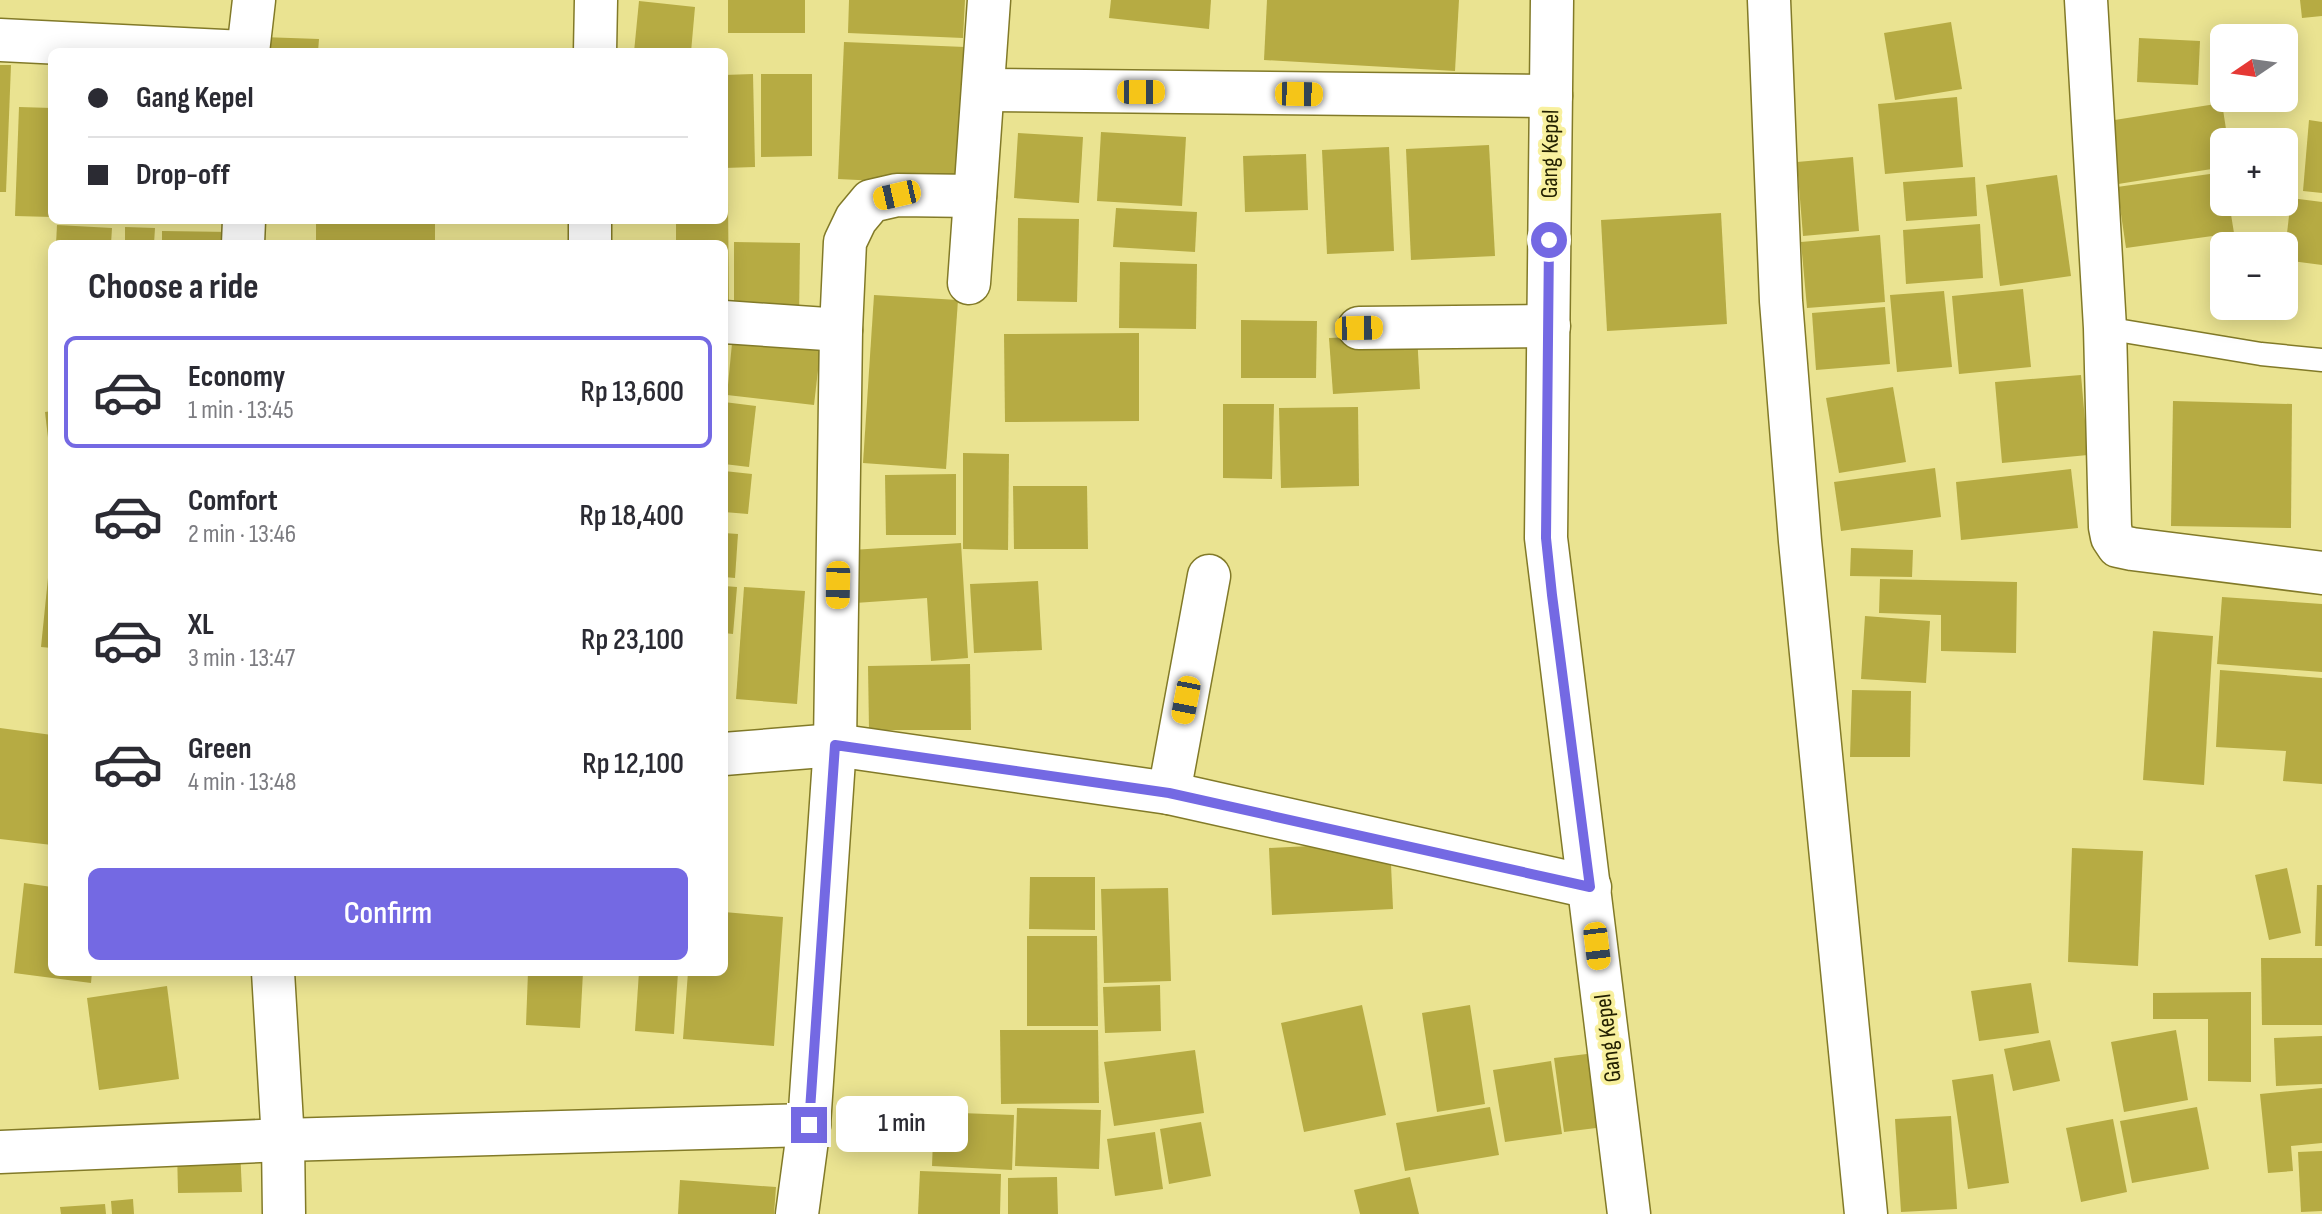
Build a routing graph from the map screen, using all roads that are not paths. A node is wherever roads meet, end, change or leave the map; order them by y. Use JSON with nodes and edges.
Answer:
{"nodes":[{"id":1,"x":254,"y":0,"type":"edge"},
{"id":2,"x":596,"y":0,"type":"edge"},
{"id":3,"x":989,"y":0,"type":"edge"},
{"id":4,"x":1552,"y":0,"type":"edge"},
{"id":5,"x":1769,"y":0,"type":"edge"},
{"id":6,"x":2086,"y":0,"type":"edge"},
{"id":7,"x":0,"y":40,"type":"edge"},
{"id":8,"x":164,"y":48,"type":"edge"},
{"id":9,"x":247,"y":48,"type":"edge"},
{"id":10,"x":595,"y":48,"type":"edge"},
{"id":11,"x":984,"y":90,"type":"junction"},
{"id":12,"x":1551,"y":96,"type":"junction"},
{"id":13,"x":975,"y":196,"type":"junction"},
{"id":14,"x":969,"y":283,"type":"dead end"},
{"id":15,"x":728,"y":322,"type":"edge"},
{"id":16,"x":1549,"y":326,"type":"junction"},
{"id":17,"x":1359,"y":328,"type":"dead end"},
{"id":18,"x":2105,"y":328,"type":"junction"},
{"id":19,"x":841,"y":330,"type":"junction"},
{"id":20,"x":2322,"y":360,"type":"edge"},
{"id":21,"x":2322,"y":573,"type":"edge"},
{"id":22,"x":1209,"y":576,"type":"dead end"},
{"id":23,"x":835,"y":745,"type":"junction"},
{"id":24,"x":728,"y":754,"type":"edge"},
{"id":25,"x":1169,"y":793,"type":"junction"},
{"id":26,"x":1590,"y":887,"type":"junction"},
{"id":27,"x":273,"y":976,"type":"edge"},
{"id":28,"x":809,"y":1125,"type":"junction"},
{"id":29,"x":283,"y":1140,"type":"junction"},
{"id":30,"x":0,"y":1152,"type":"edge"},
{"id":31,"x":284,"y":1214,"type":"edge"},
{"id":32,"x":797,"y":1214,"type":"edge"},
{"id":33,"x":1629,"y":1214,"type":"edge"},
{"id":34,"x":1866,"y":1214,"type":"edge"}],
"edges":[{"from":1,"to":9,"type":"street"},
{"from":2,"to":10,"type":"street"},
{"from":3,"to":11,"type":"street"},
{"from":4,"to":12,"type":"street","name":"Gang Kepel"},
{"from":5,"to":34,"type":"street"},
{"from":6,"to":18,"type":"street"},
{"from":7,"to":8,"type":"street"},
{"from":11,"to":12,"type":"street"},
{"from":11,"to":13,"type":"street"},
{"from":12,"to":16,"type":"street","name":"Gang Kepel"},
{"from":13,"to":14,"type":"street"},
{"from":13,"to":19,"type":"street"},
{"from":15,"to":19,"type":"street"},
{"from":16,"to":17,"type":"street"},
{"from":16,"to":26,"type":"street","name":"Gang Kepel"},
{"from":18,"to":20,"type":"lane"},
{"from":18,"to":21,"type":"street"},
{"from":19,"to":23,"type":"street"},
{"from":22,"to":25,"type":"street"},
{"from":23,"to":24,"type":"street"},
{"from":23,"to":25,"type":"street"},
{"from":23,"to":28,"type":"street"},
{"from":25,"to":26,"type":"street"},
{"from":26,"to":33,"type":"street","name":"Gang Kepel"},
{"from":27,"to":29,"type":"street"},
{"from":28,"to":29,"type":"street"},
{"from":28,"to":32,"type":"street"},
{"from":29,"to":30,"type":"street"},
{"from":29,"to":31,"type":"street"}]}
